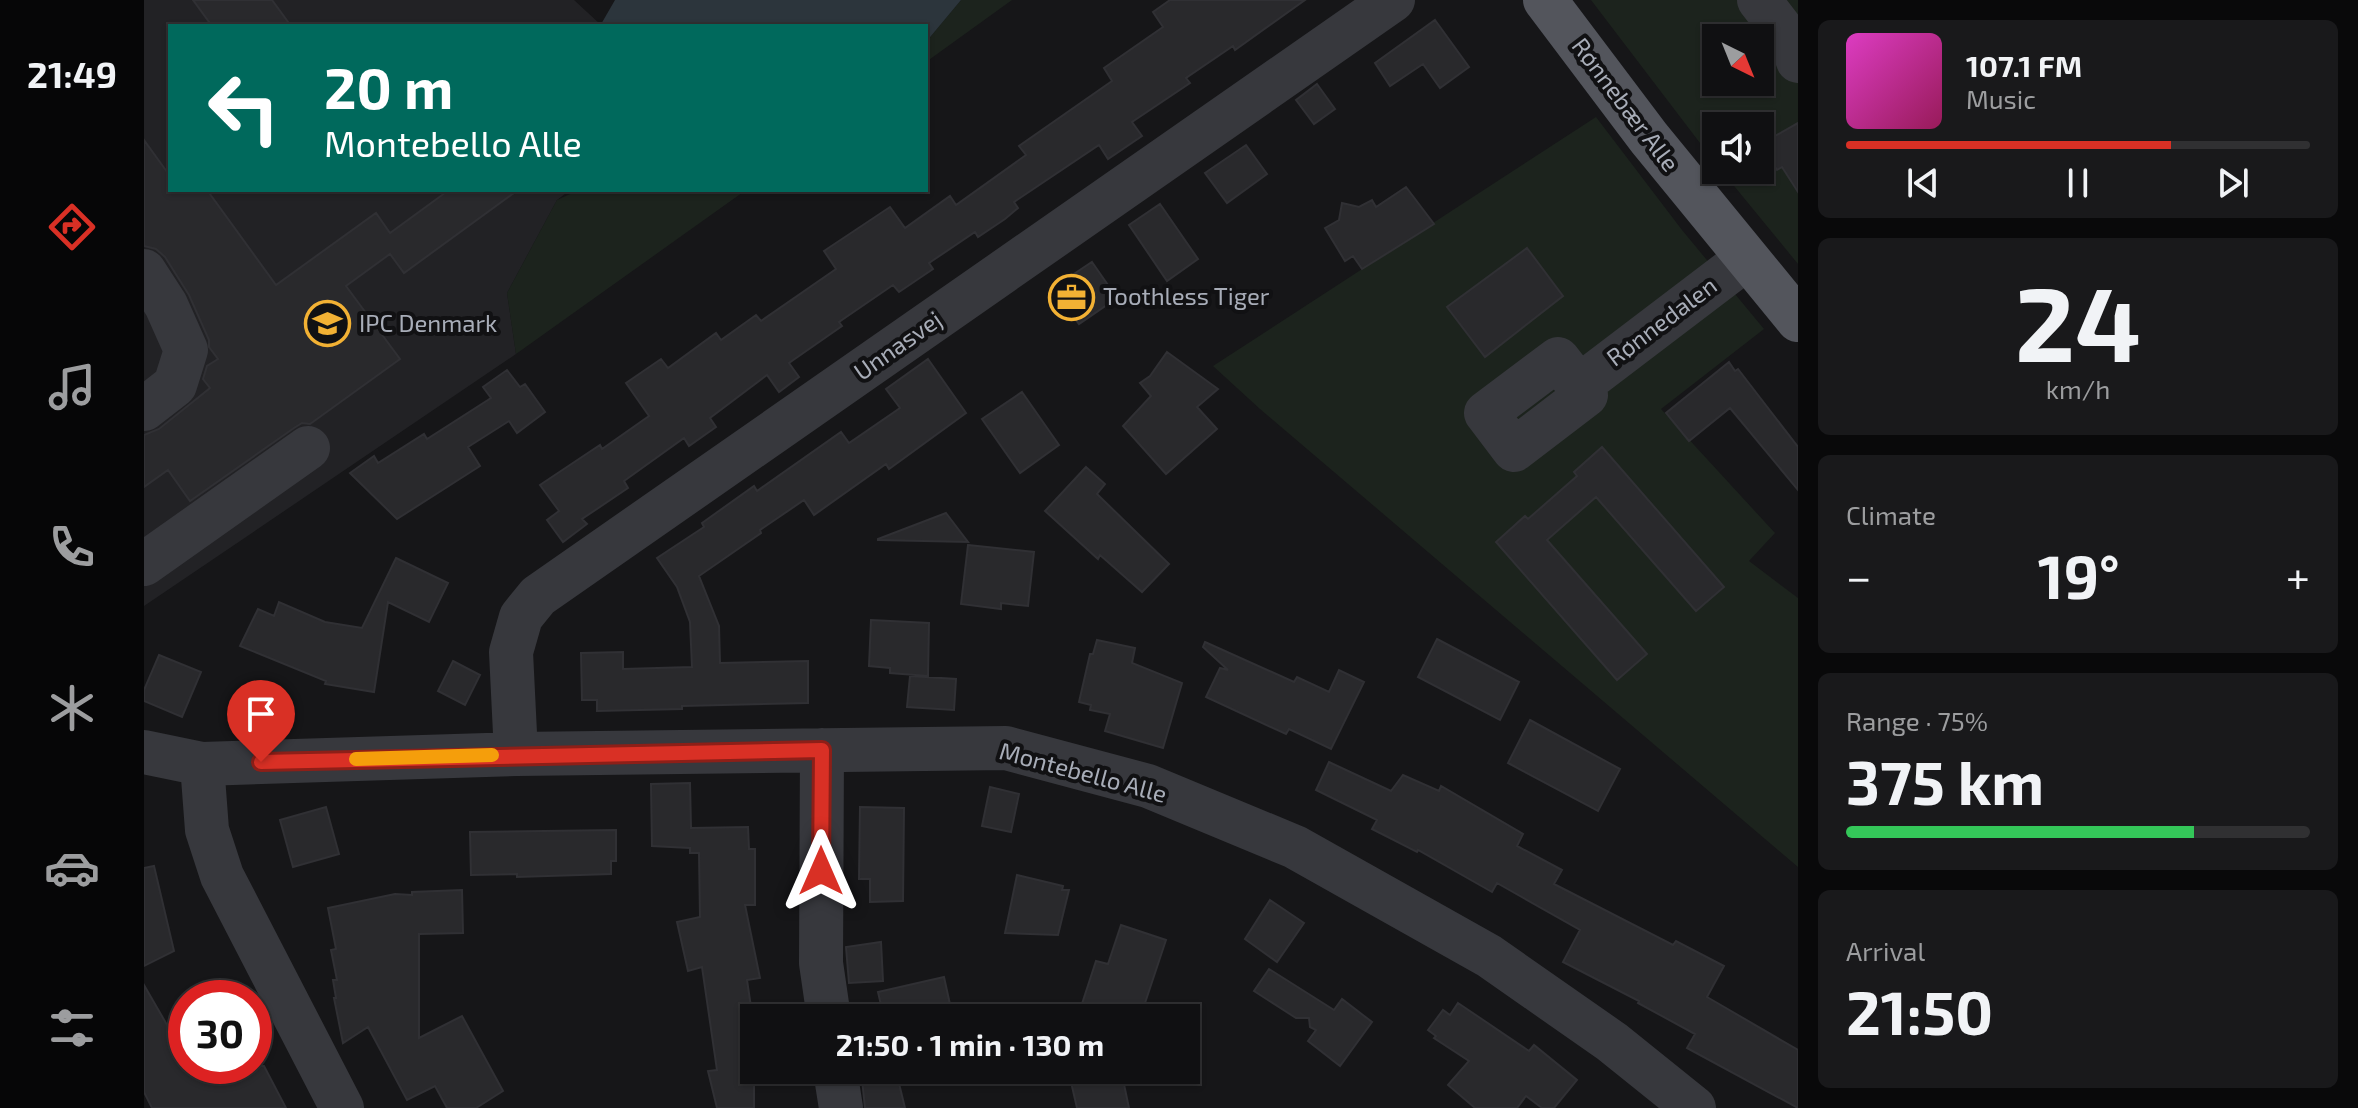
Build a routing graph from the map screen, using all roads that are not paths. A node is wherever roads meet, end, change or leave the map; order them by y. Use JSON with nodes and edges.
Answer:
{"nodes":[{"id":1,"x":1393,"y":0,"type":"edge"},
{"id":2,"x":1545,"y":0,"type":"edge"},
{"id":3,"x":1759,"y":0,"type":"edge"},
{"id":4,"x":1798,"y":61,"type":"edge"},
{"id":5,"x":1746,"y":259,"type":"junction"},
{"id":6,"x":144,"y":271,"type":"edge"},
{"id":7,"x":1798,"y":320,"type":"edge"},
{"id":8,"x":1579,"y":386,"type":"dead end"},
{"id":9,"x":144,"y":409,"type":"edge"},
{"id":10,"x":308,"y":448,"type":"dead end"},
{"id":11,"x":144,"y":564,"type":"edge"},
{"id":12,"x":822,"y":750,"type":"junction"},
{"id":13,"x":144,"y":752,"type":"edge"},
{"id":14,"x":516,"y":754,"type":"junction"},
{"id":15,"x":202,"y":764,"type":"junction"},
{"id":16,"x":827,"y":1004,"type":"edge"},
{"id":17,"x":837,"y":1084,"type":"edge"},
{"id":18,"x":342,"y":1108,"type":"edge"},
{"id":19,"x":841,"y":1108,"type":"edge"},
{"id":20,"x":1694,"y":1108,"type":"edge"}],
"edges":[{"from":1,"to":14,"type":"street","name":"Unnasvej"},
{"from":2,"to":5,"type":"main road","name":"Rønnebær Alle"},
{"from":3,"to":4,"type":"street"},
{"from":5,"to":7,"type":"main road","name":"Rønnebær Alle"},
{"from":5,"to":8,"type":"street","name":"Rønnedalen"},
{"from":6,"to":9,"type":"street"},
{"from":10,"to":11,"type":"street"},
{"from":12,"to":14,"type":"street","name":"Montebello Alle"},
{"from":12,"to":16,"type":"street"},
{"from":12,"to":20,"type":"street","name":"Montebello Alle"},
{"from":13,"to":15,"type":"street","name":"Montebello Alle"},
{"from":14,"to":15,"type":"street","name":"Montebello Alle"},
{"from":15,"to":18,"type":"street"},
{"from":17,"to":19,"type":"street"}]}
